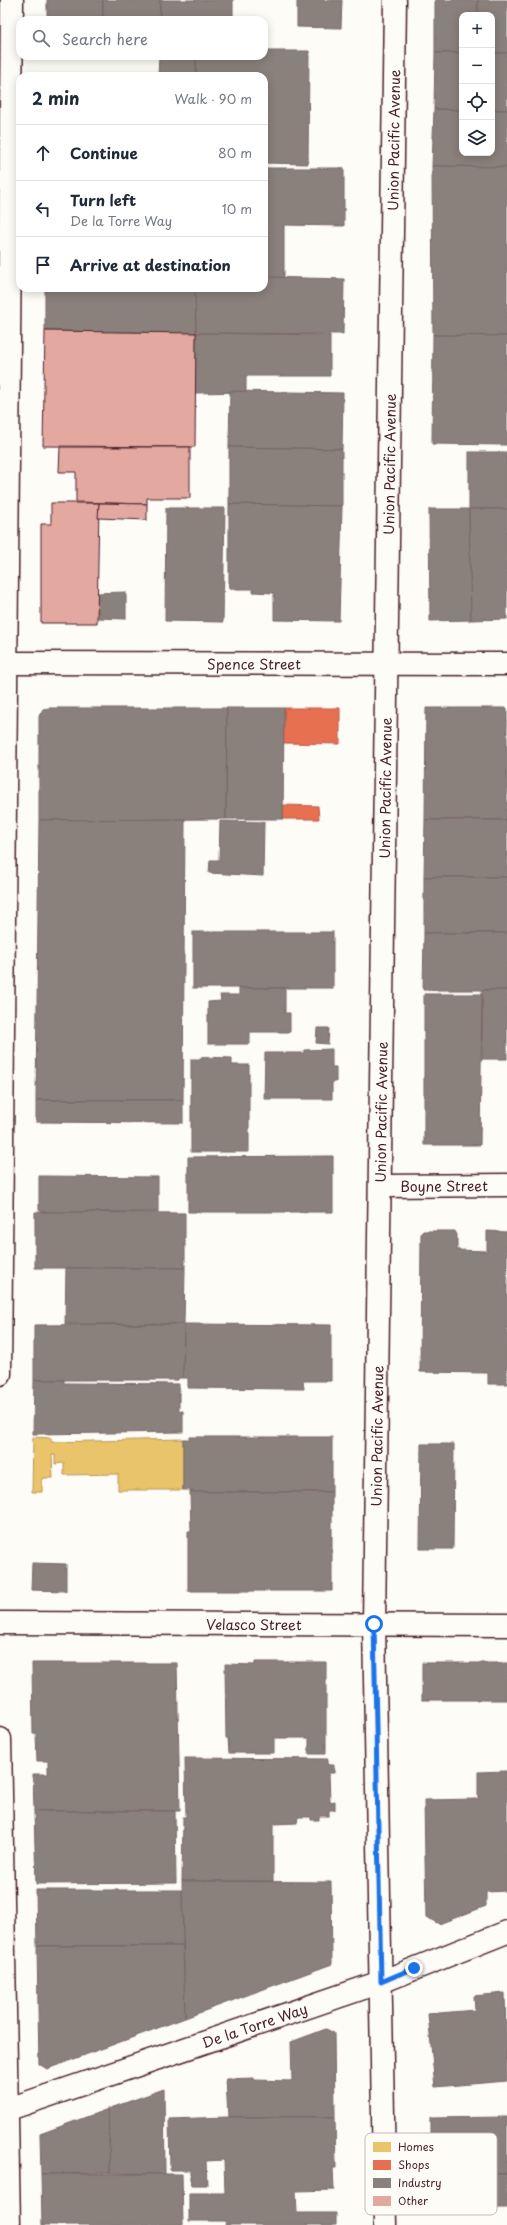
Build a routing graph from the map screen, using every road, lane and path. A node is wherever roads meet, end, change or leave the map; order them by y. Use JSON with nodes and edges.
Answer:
{"nodes":[{"id":1,"x":12,"y":0,"type":"edge"},
{"id":2,"x":395,"y":0,"type":"edge"},
{"id":3,"x":3,"y":663,"type":"edge"},
{"id":4,"x":507,"y":664,"type":"edge"},
{"id":5,"x":386,"y":665,"type":"junction"},
{"id":6,"x":1,"y":1103,"type":"edge"},
{"id":7,"x":507,"y":1185,"type":"edge"},
{"id":8,"x":382,"y":1186,"type":"junction"},
{"id":9,"x":1,"y":1210,"type":"edge"},
{"id":10,"x":0,"y":1374,"type":"edge"},
{"id":11,"x":0,"y":1624,"type":"edge"},
{"id":12,"x":374,"y":1624,"type":"junction"},
{"id":13,"x":507,"y":1625,"type":"edge"},
{"id":14,"x":0,"y":1739,"type":"edge"},
{"id":15,"x":507,"y":1932,"type":"edge"},
{"id":16,"x":381,"y":1982,"type":"junction"},
{"id":17,"x":3,"y":2110,"type":"edge"},
{"id":18,"x":383,"y":2133,"type":"edge"},
{"id":19,"x":385,"y":2215,"type":"edge"},
{"id":20,"x":9,"y":2225,"type":"edge"},
{"id":21,"x":385,"y":2225,"type":"edge"}],
"edges":[{"from":1,"to":3,"type":"street"},
{"from":2,"to":5,"type":"street","name":"Union Pacific Avenue"},
{"from":3,"to":5,"type":"street","name":"Spence Street"},
{"from":3,"to":6,"type":"street"},
{"from":4,"to":5,"type":"street","name":"Spence Street"},
{"from":5,"to":8,"type":"street","name":"Union Pacific Avenue"},
{"from":6,"to":9,"type":"street"},
{"from":7,"to":8,"type":"street","name":"Boyne Street"},
{"from":8,"to":12,"type":"street","name":"Union Pacific Avenue"},
{"from":9,"to":10,"type":"street"},
{"from":11,"to":12,"type":"street","name":"Velasco Street"},
{"from":12,"to":13,"type":"street","name":"Velasco Street"},
{"from":12,"to":16,"type":"street","name":"Union Pacific Avenue"},
{"from":14,"to":17,"type":"street"},
{"from":15,"to":16,"type":"street","name":"De la Torre Way"},
{"from":16,"to":17,"type":"street","name":"De la Torre Way"},
{"from":16,"to":18,"type":"street","name":"Union Pacific Avenue"},
{"from":17,"to":20,"type":"street"},
{"from":19,"to":21,"type":"street","name":"Union Pacific Avenue"}]}
